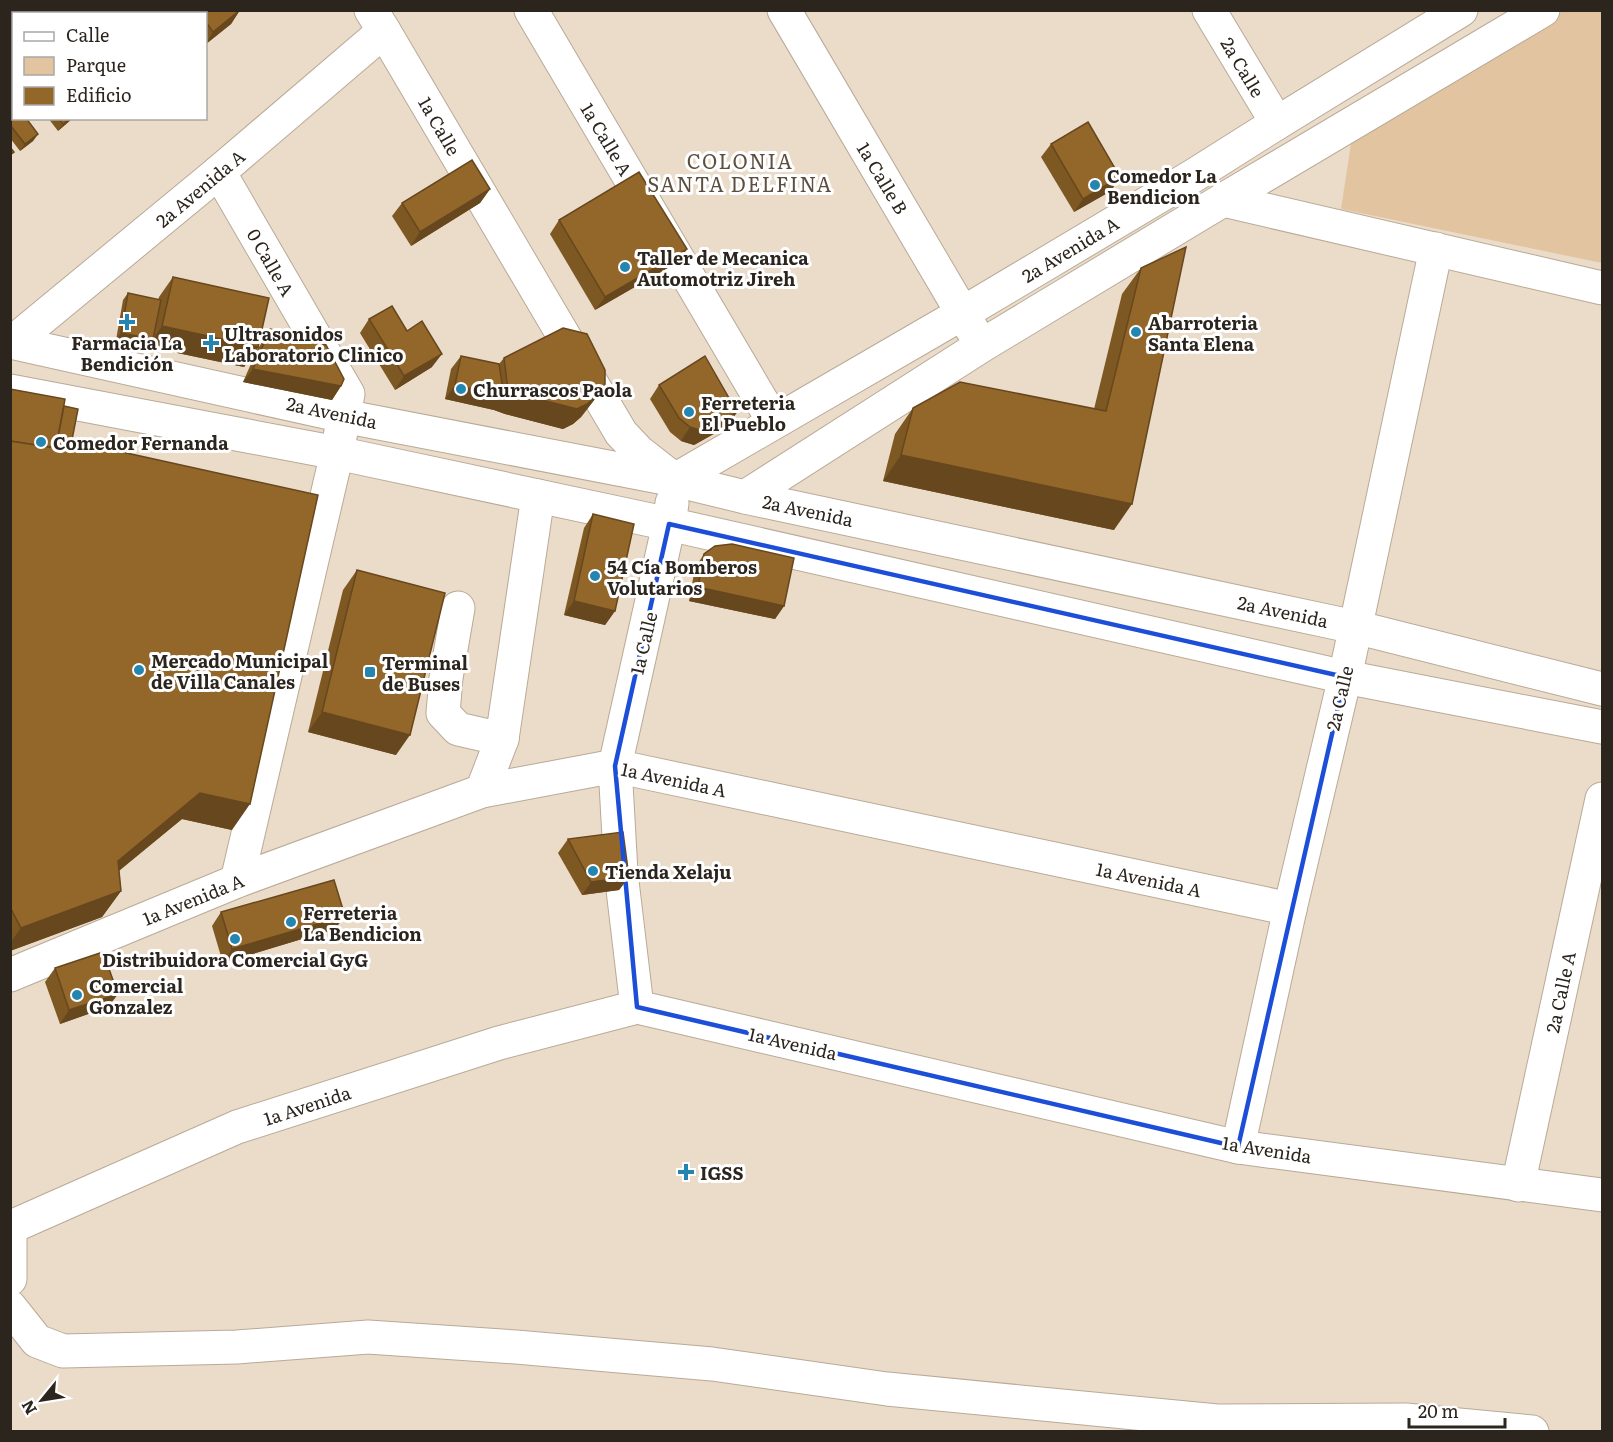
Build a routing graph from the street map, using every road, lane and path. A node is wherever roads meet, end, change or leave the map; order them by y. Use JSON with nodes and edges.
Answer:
{"nodes":[{"id":1,"x":531,"y":10,"type":"edge"},
{"id":2,"x":784,"y":10,"type":"edge"},
{"id":3,"x":1209,"y":10,"type":"edge"},
{"id":4,"x":1461,"y":10,"type":"edge"},
{"id":5,"x":1543,"y":10,"type":"edge"},
{"id":6,"x":377,"y":21,"type":"edge"},
{"id":7,"x":1277,"y":123,"type":"junction"},
{"id":8,"x":219,"y":172,"type":"junction"},
{"id":9,"x":1223,"y":200,"type":"junction"},
{"id":10,"x":1436,"y":249,"type":"junction"},
{"id":11,"x":1602,"y":288,"type":"edge"},
{"id":12,"x":963,"y":313,"type":"junction"},
{"id":13,"x":12,"y":342,"type":"edge"},
{"id":14,"x":981,"y":346,"type":"junction"},
{"id":15,"x":10,"y":391,"type":"edge"},
{"id":16,"x":343,"y":416,"type":"junction"},
{"id":17,"x":774,"y":422,"type":"junction"},
{"id":18,"x":337,"y":453,"type":"junction"},
{"id":19,"x":675,"y":480,"type":"junction"},
{"id":20,"x":538,"y":496,"type":"junction"},
{"id":21,"x":745,"y":497,"type":"junction"},
{"id":22,"x":669,"y":524,"type":"junction"},
{"id":23,"x":458,"y":608,"type":"dead end"},
{"id":24,"x":1355,"y":627,"type":"junction"},
{"id":25,"x":1345,"y":677,"type":"junction"},
{"id":26,"x":1602,"y":689,"type":"edge"},
{"id":27,"x":1602,"y":727,"type":"edge"},
{"id":28,"x":502,"y":739,"type":"junction"},
{"id":29,"x":615,"y":766,"type":"junction"},
{"id":30,"x":482,"y":790,"type":"junction"},
{"id":31,"x":1602,"y":799,"type":"edge"},
{"id":32,"x":237,"y":881,"type":"junction"},
{"id":33,"x":1290,"y":909,"type":"junction"},
{"id":34,"x":10,"y":975,"type":"edge"},
{"id":35,"x":637,"y":1007,"type":"junction"},
{"id":36,"x":1238,"y":1146,"type":"junction"},
{"id":37,"x":1518,"y":1185,"type":"junction"},
{"id":38,"x":1602,"y":1196,"type":"edge"},
{"id":39,"x":11,"y":1226,"type":"edge"},
{"id":40,"x":10,"y":1279,"type":"edge"},
{"id":41,"x":10,"y":1307,"type":"edge"},
{"id":42,"x":1532,"y":1431,"type":"edge"}],
"edges":[{"from":1,"to":17,"type":"street","name":"1a Calle A"},
{"from":2,"to":12,"type":"street","name":"1a Calle B"},
{"from":3,"to":7,"type":"street","name":"2a Calle"},
{"from":4,"to":7,"type":"street","name":"2a Avenida A"},
{"from":5,"to":9,"type":"street","name":"2a Avenida A"},
{"from":6,"to":8,"type":"street","name":"2a Avenida A"},
{"from":6,"to":19,"type":"street","name":"1a Calle"},
{"from":7,"to":12,"type":"street","name":"2a Avenida A"},
{"from":8,"to":13,"type":"street","name":"2a Avenida A"},
{"from":8,"to":16,"type":"street","name":"0 Calle A"},
{"from":9,"to":10,"type":"street"},
{"from":9,"to":14,"type":"street","name":"2a Avenida A"},
{"from":10,"to":11,"type":"street"},
{"from":10,"to":24,"type":"street","name":"2a Calle"},
{"from":12,"to":14,"type":"street","name":"1a Calle B"},
{"from":12,"to":17,"type":"street","name":"2a Avenida A"},
{"from":13,"to":16,"type":"street","name":"2a Avenida"},
{"from":14,"to":21,"type":"street","name":"2a Avenida A"},
{"from":15,"to":18,"type":"street"},
{"from":16,"to":18,"type":"street","name":"0 Calle A"},
{"from":16,"to":19,"type":"street","name":"2a Avenida"},
{"from":17,"to":19,"type":"street","name":"2a Avenida A"},
{"from":18,"to":20,"type":"street"},
{"from":18,"to":32,"type":"street","name":"0 Calle A"},
{"from":19,"to":21,"type":"street","name":"2a Avenida"},
{"from":19,"to":22,"type":"street","name":"1a Calle"},
{"from":20,"to":22,"type":"street"},
{"from":20,"to":28,"type":"street"},
{"from":21,"to":24,"type":"street","name":"2a Avenida"},
{"from":22,"to":25,"type":"street"},
{"from":22,"to":29,"type":"street","name":"1a Calle"},
{"from":23,"to":28,"type":"street"},
{"from":24,"to":25,"type":"street","name":"2a Calle"},
{"from":24,"to":26,"type":"street","name":"2a Avenida"},
{"from":25,"to":27,"type":"street"},
{"from":25,"to":33,"type":"street","name":"2a Calle"},
{"from":28,"to":30,"type":"street"},
{"from":29,"to":30,"type":"street","name":"1a Avenida A"},
{"from":29,"to":33,"type":"street","name":"1a Avenida A"},
{"from":29,"to":35,"type":"street","name":"1a Calle"},
{"from":30,"to":32,"type":"street","name":"1a Avenida A"},
{"from":31,"to":37,"type":"street","name":"2a Calle A"},
{"from":32,"to":34,"type":"street","name":"1a Avenida A"},
{"from":33,"to":36,"type":"street","name":"2a Calle"},
{"from":35,"to":36,"type":"street","name":"1a Avenida"},
{"from":35,"to":39,"type":"street","name":"1a Avenida"},
{"from":36,"to":37,"type":"street","name":"1a Avenida"},
{"from":37,"to":38,"type":"street","name":"1a Avenida"},
{"from":39,"to":40,"type":"street"},
{"from":41,"to":42,"type":"street"}]}
